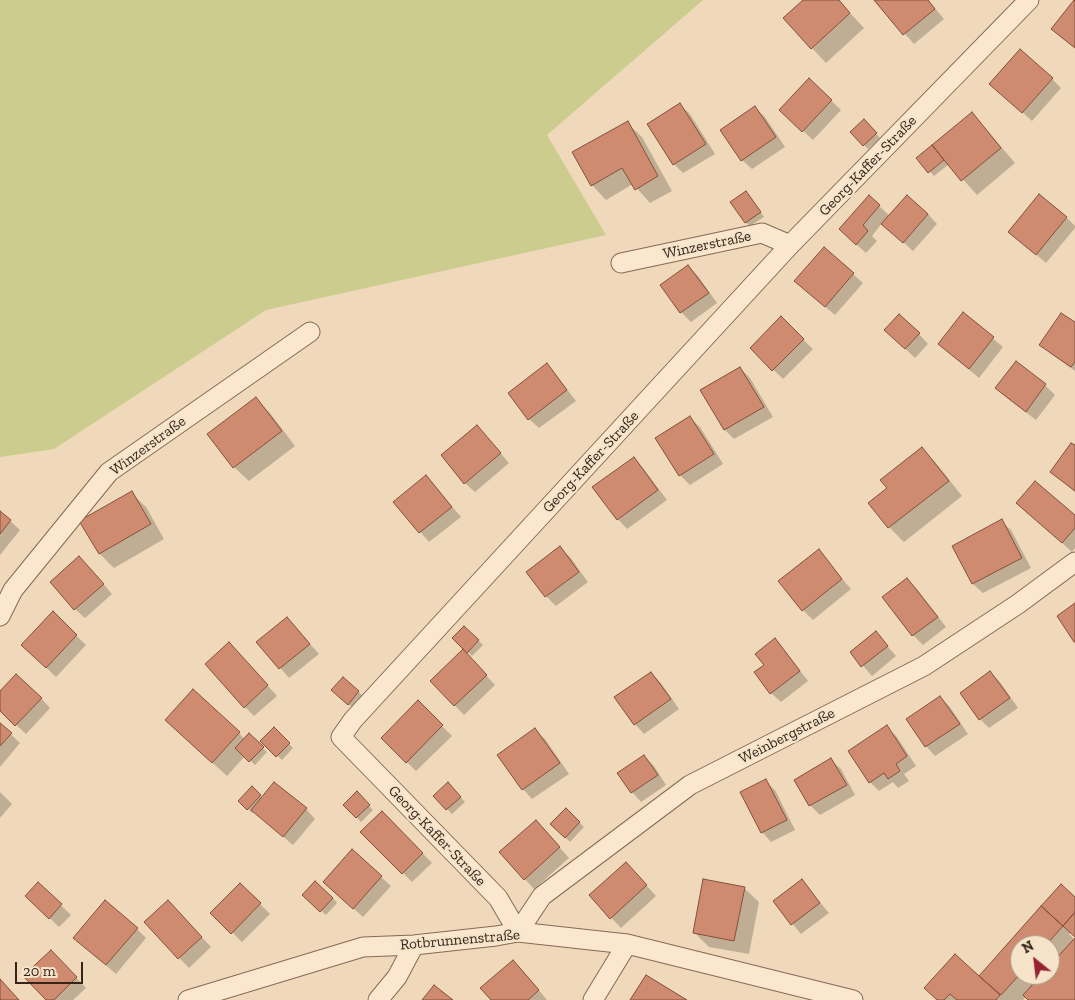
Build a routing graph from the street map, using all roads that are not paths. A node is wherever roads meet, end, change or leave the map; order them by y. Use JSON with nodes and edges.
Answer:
{"nodes":[{"id":1,"x":1029,"y":0,"type":"edge"},
{"id":2,"x":790,"y":245,"type":"junction"},
{"id":3,"x":621,"y":262,"type":"dead end"},
{"id":4,"x":310,"y":332,"type":"dead end"},
{"id":5,"x":1075,"y":562,"type":"edge"},
{"id":6,"x":0,"y":616,"type":"edge"},
{"id":7,"x":518,"y":932,"type":"junction"},
{"id":8,"x":628,"y":944,"type":"junction"},
{"id":9,"x":414,"y":945,"type":"junction"},
{"id":10,"x":188,"y":1000,"type":"edge"},
{"id":11,"x":378,"y":1000,"type":"edge"},
{"id":12,"x":594,"y":1000,"type":"edge"},
{"id":13,"x":853,"y":1000,"type":"edge"}],
"edges":[{"from":1,"to":2,"type":"street","name":"Georg-Kaffer-Straße"},
{"from":2,"to":3,"type":"street","name":"Winzerstraße"},
{"from":2,"to":7,"type":"street","name":"Georg-Kaffer-Straße"},
{"from":4,"to":6,"type":"street","name":"Winzerstraße"},
{"from":5,"to":7,"type":"street","name":"Weinbergstraße"},
{"from":7,"to":8,"type":"street","name":"Rotbrunnenstraße"},
{"from":7,"to":9,"type":"street","name":"Rotbrunnenstraße"},
{"from":8,"to":12,"type":"street"},
{"from":8,"to":13,"type":"street","name":"Rotbrunnenstraße"},
{"from":9,"to":10,"type":"street","name":"Rotbrunnenstraße"},
{"from":9,"to":11,"type":"street"}]}
